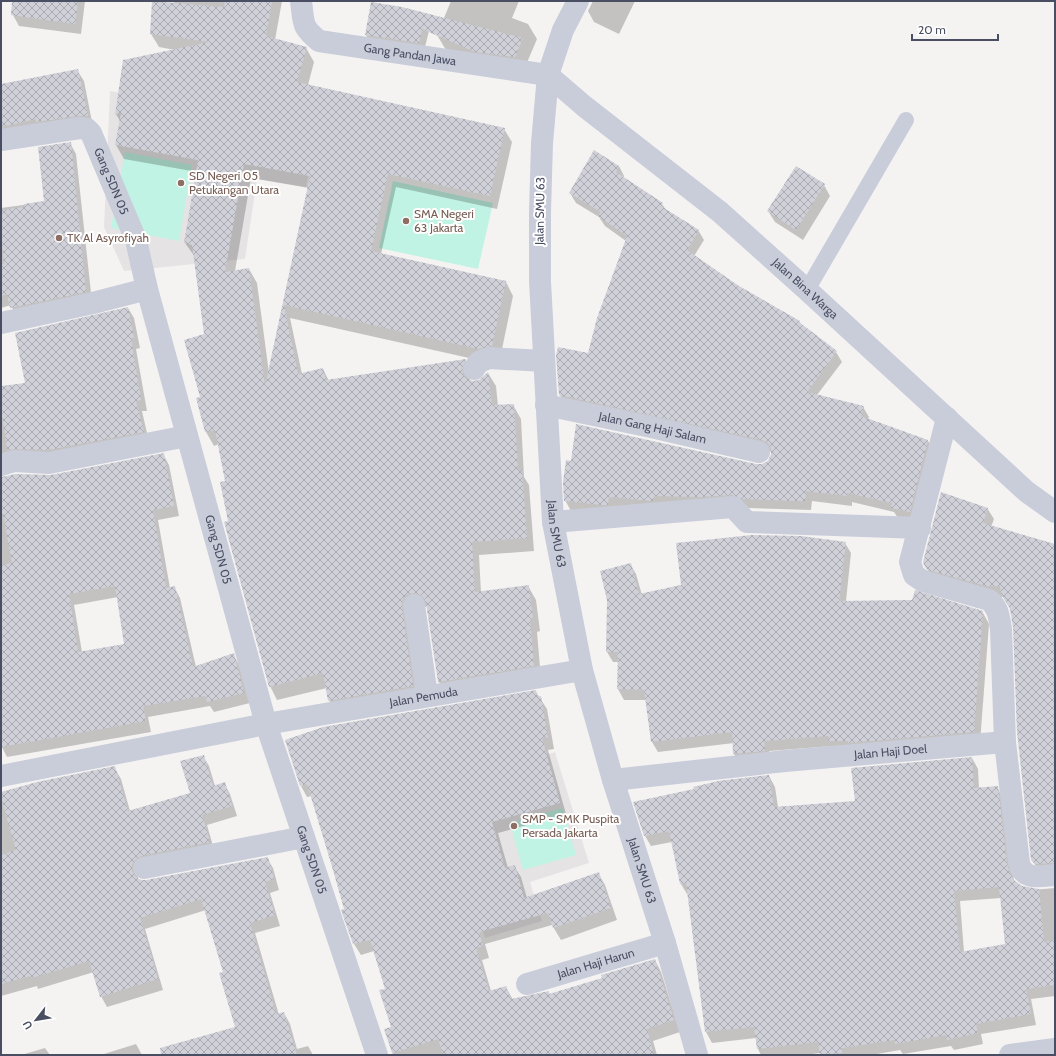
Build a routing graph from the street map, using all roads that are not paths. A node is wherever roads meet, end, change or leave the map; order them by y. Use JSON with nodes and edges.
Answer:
{"nodes":[{"id":1,"x":302,"y":1,"type":"edge"},
{"id":2,"x":578,"y":1,"type":"edge"},
{"id":3,"x":548,"y":75,"type":"junction"},
{"id":4,"x":906,"y":120,"type":"dead end"},
{"id":5,"x":1,"y":140,"type":"edge"},
{"id":6,"x":147,"y":289,"type":"junction"},
{"id":7,"x":807,"y":290,"type":"junction"},
{"id":8,"x":1,"y":322,"type":"edge"},
{"id":9,"x":544,"y":361,"type":"junction"},
{"id":10,"x":474,"y":370,"type":"dead end"},
{"id":11,"x":546,"y":405,"type":"junction"},
{"id":12,"x":947,"y":418,"type":"junction"},
{"id":13,"x":187,"y":436,"type":"junction"},
{"id":14,"x":758,"y":452,"type":"dead end"},
{"id":15,"x":1,"y":464,"type":"edge"},
{"id":16,"x":1055,"y":512,"type":"edge"},
{"id":17,"x":553,"y":522,"type":"junction"},
{"id":18,"x":920,"y":528,"type":"junction"},
{"id":19,"x":414,"y":605,"type":"dead end"},
{"id":20,"x":582,"y":670,"type":"junction"},
{"id":21,"x":427,"y":696,"type":"junction"},
{"id":22,"x":266,"y":724,"type":"junction"},
{"id":23,"x":1005,"y":742,"type":"junction"},
{"id":24,"x":1,"y":776,"type":"edge"},
{"id":25,"x":613,"y":780,"type":"junction"},
{"id":26,"x":304,"y":837,"type":"junction"},
{"id":27,"x":144,"y":868,"type":"dead end"},
{"id":28,"x":1055,"y":875,"type":"edge"},
{"id":29,"x":665,"y":943,"type":"junction"},
{"id":30,"x":527,"y":984,"type":"dead end"},
{"id":31,"x":1055,"y":1049,"type":"edge"},
{"id":32,"x":377,"y":1055,"type":"edge"},
{"id":33,"x":697,"y":1055,"type":"edge"},
{"id":34,"x":1010,"y":1055,"type":"edge"}],
"edges":[{"from":1,"to":3,"type":"street","name":"Gang Pandan Jawa"},
{"from":2,"to":3,"type":"street","name":"Jalan SMU 63"},
{"from":3,"to":7,"type":"street","name":"Jalan Bina Warga"},
{"from":3,"to":9,"type":"street","name":"Jalan SMU 63"},
{"from":4,"to":7,"type":"lane"},
{"from":5,"to":6,"type":"street","name":"Gang SDN 05"},
{"from":6,"to":8,"type":"street"},
{"from":6,"to":13,"type":"street","name":"Gang SDN 05"},
{"from":7,"to":12,"type":"street","name":"Jalan Bina Warga"},
{"from":9,"to":10,"type":"street"},
{"from":9,"to":11,"type":"street","name":"Jalan SMU 63"},
{"from":11,"to":14,"type":"street","name":"Jalan Gang Haji Salam"},
{"from":11,"to":17,"type":"street","name":"Jalan SMU 63"},
{"from":12,"to":16,"type":"street","name":"Jalan Bina Warga"},
{"from":12,"to":18,"type":"street"},
{"from":13,"to":15,"type":"street"},
{"from":13,"to":22,"type":"street","name":"Gang SDN 05"},
{"from":17,"to":18,"type":"street"},
{"from":17,"to":20,"type":"street","name":"Jalan SMU 63"},
{"from":18,"to":23,"type":"street"},
{"from":19,"to":21,"type":"street"},
{"from":20,"to":21,"type":"street","name":"Jalan Pemuda"},
{"from":20,"to":25,"type":"street","name":"Jalan SMU 63"},
{"from":21,"to":22,"type":"street","name":"Jalan Pemuda"},
{"from":22,"to":24,"type":"street","name":"Jalan Pemuda"},
{"from":22,"to":26,"type":"street","name":"Gang SDN 05"},
{"from":23,"to":25,"type":"street","name":"Jalan Haji Doel"},
{"from":23,"to":28,"type":"street"},
{"from":25,"to":29,"type":"street","name":"Jalan SMU 63"},
{"from":26,"to":27,"type":"street"},
{"from":26,"to":32,"type":"street","name":"Gang SDN 05"},
{"from":29,"to":30,"type":"street","name":"Jalan Haji Harun"},
{"from":29,"to":33,"type":"street","name":"Jalan SMU 63"},
{"from":31,"to":34,"type":"street"}]}
